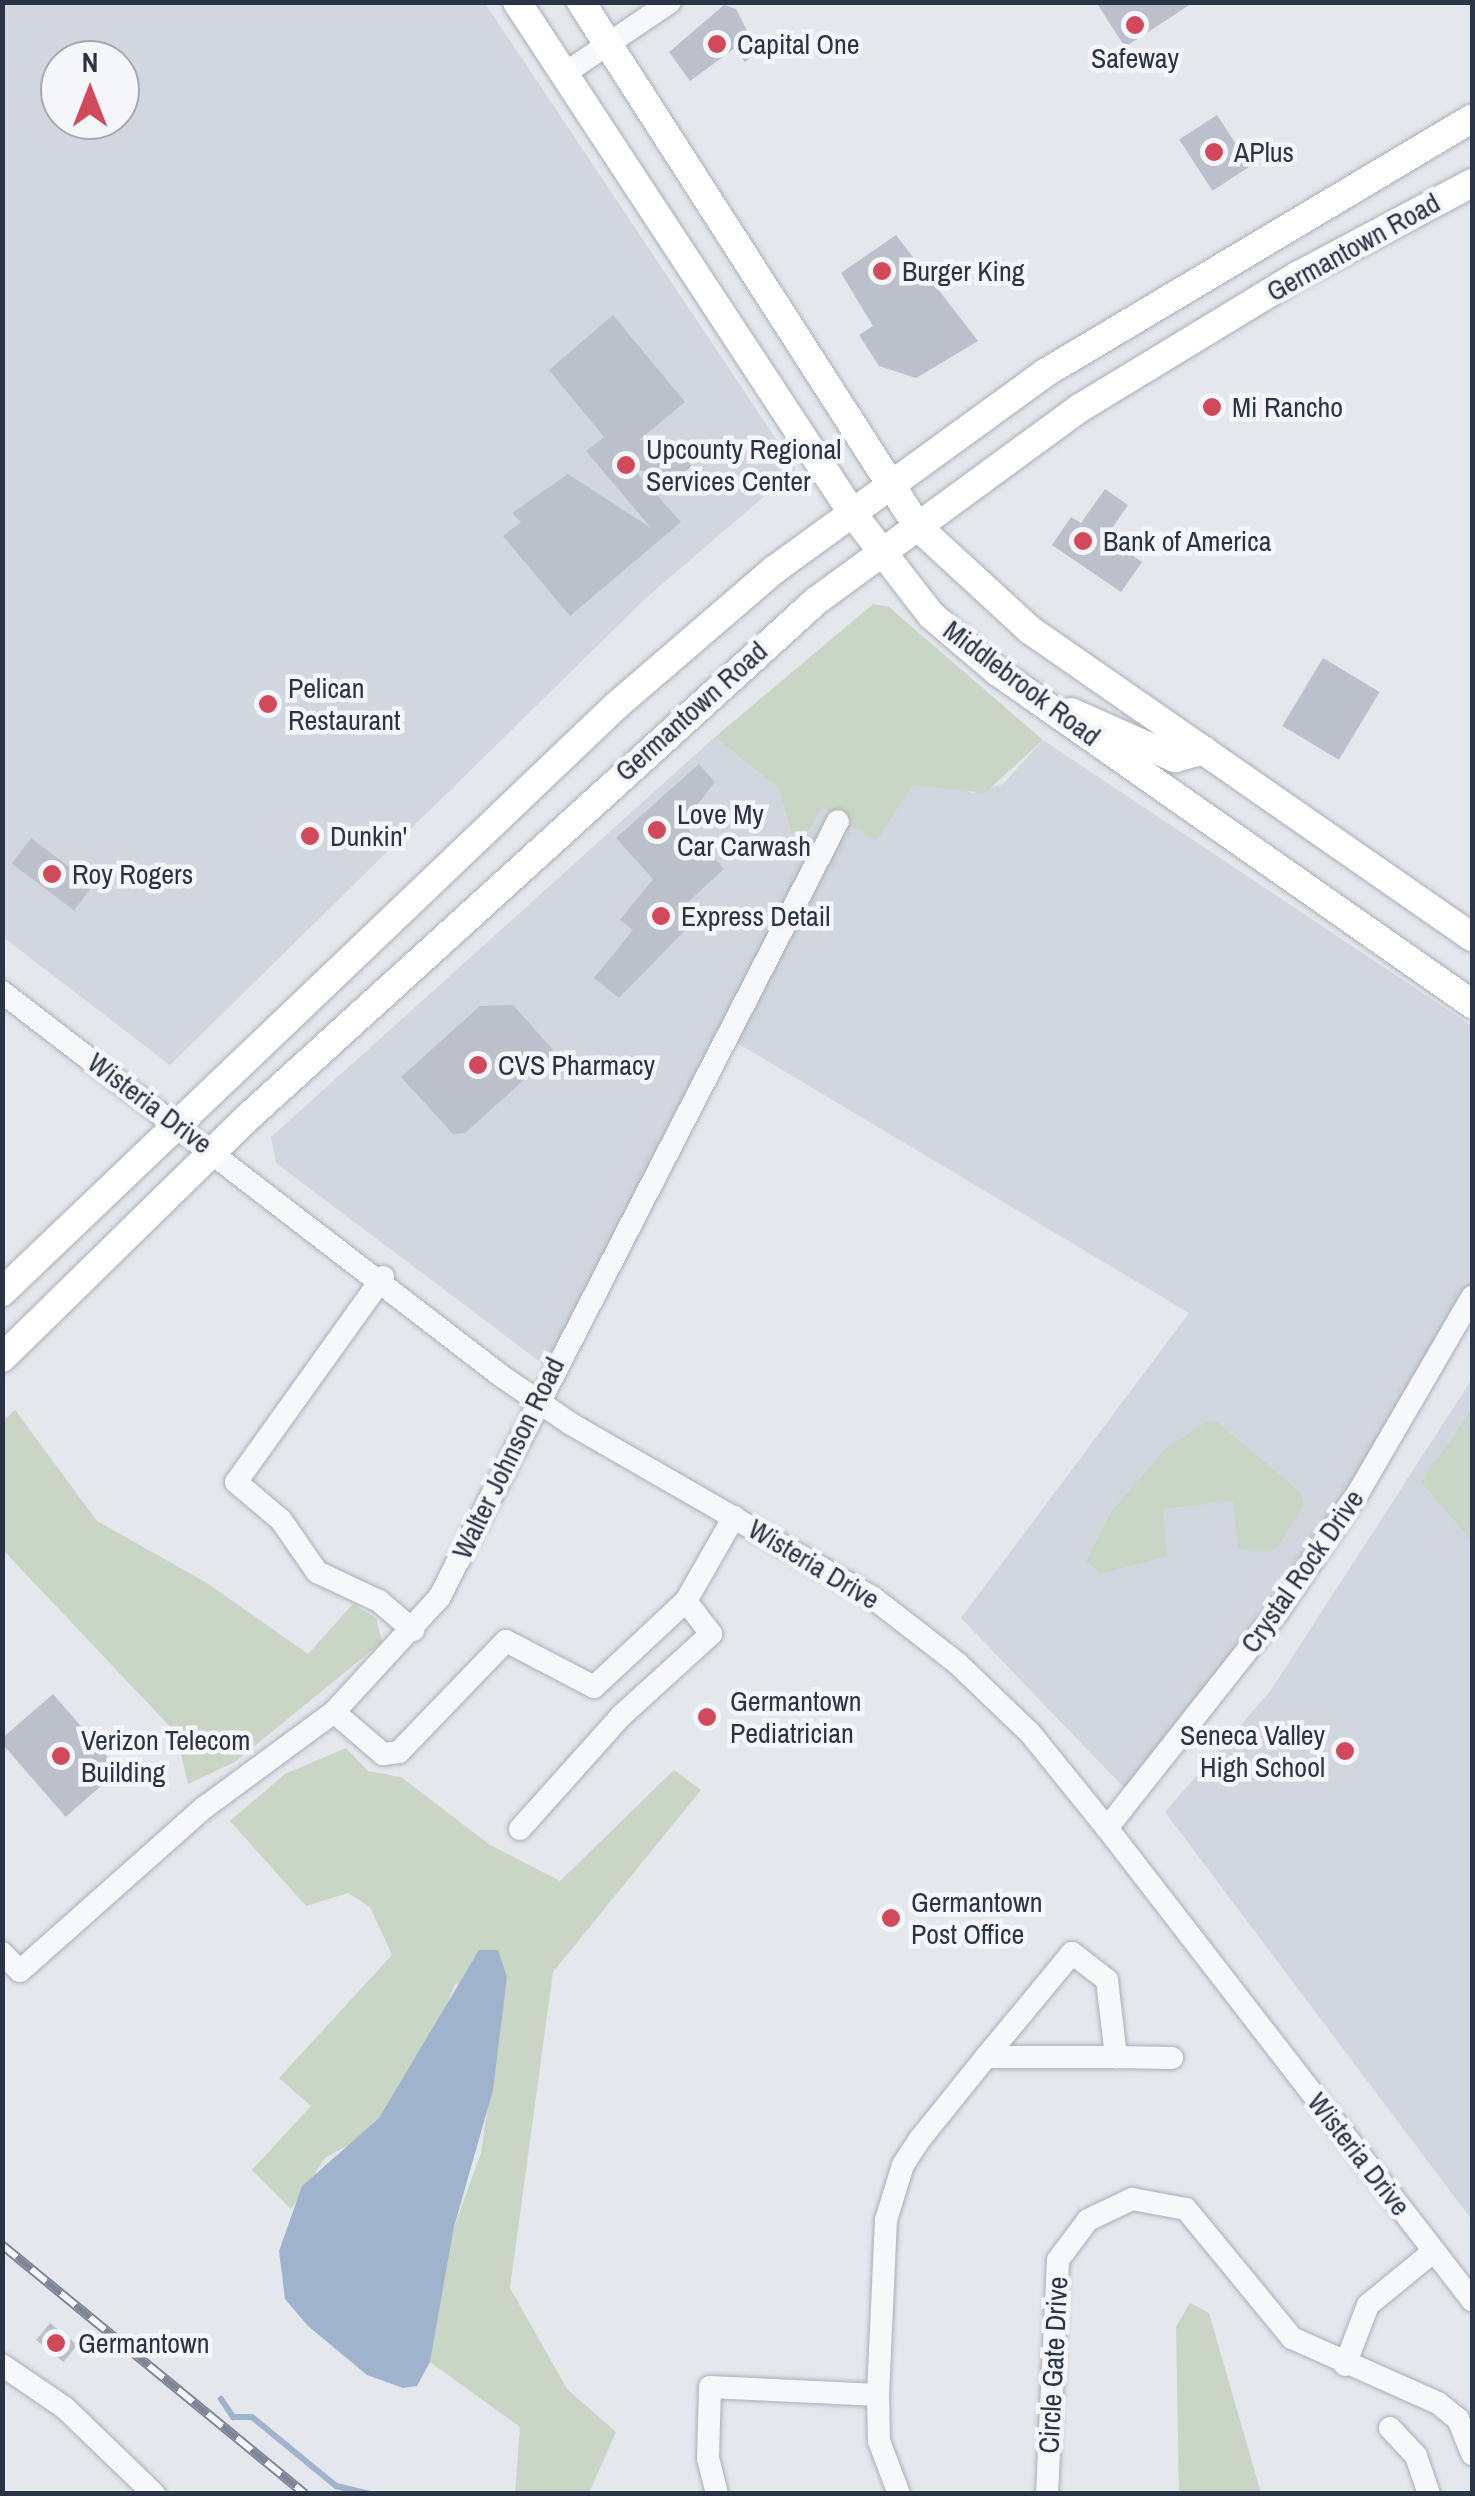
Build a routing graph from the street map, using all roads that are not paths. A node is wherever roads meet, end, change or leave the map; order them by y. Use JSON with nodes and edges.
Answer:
{"nodes":[{"id":1,"x":518,"y":2,"type":"edge"},
{"id":2,"x":581,"y":2,"type":"edge"},
{"id":3,"x":670,"y":2,"type":"edge"},
{"id":4,"x":608,"y":44,"type":"junction"},
{"id":5,"x":564,"y":74,"type":"junction"},
{"id":6,"x":1472,"y":118,"type":"edge"},
{"id":7,"x":1471,"y":186,"type":"edge"},
{"id":8,"x":891,"y":485,"type":"junction"},
{"id":9,"x":852,"y":514,"type":"junction"},
{"id":10,"x":918,"y":527,"type":"junction"},
{"id":11,"x":880,"y":555,"type":"junction"},
{"id":12,"x":1050,"y":708,"type":"junction"},
{"id":13,"x":1204,"y":750,"type":"junction"},
{"id":14,"x":838,"y":821,"type":"dead end"},
{"id":15,"x":1472,"y":937,"type":"edge"},
{"id":16,"x":2,"y":992,"type":"edge"},
{"id":17,"x":1472,"y":1004,"type":"edge"},
{"id":18,"x":178,"y":1124,"type":"junction"},
{"id":19,"x":212,"y":1151,"type":"junction"},
{"id":20,"x":383,"y":1277,"type":"junction"},
{"id":21,"x":2,"y":1292,"type":"edge"},
{"id":22,"x":1472,"y":1296,"type":"edge"},
{"id":23,"x":2,"y":1358,"type":"edge"},
{"id":24,"x":536,"y":1398,"type":"junction"},
{"id":25,"x":734,"y":1516,"type":"junction"},
{"id":26,"x":686,"y":1601,"type":"junction"},
{"id":27,"x":413,"y":1630,"type":"junction"},
{"id":28,"x":594,"y":1686,"type":"junction"},
{"id":29,"x":334,"y":1712,"type":"junction"},
{"id":30,"x":622,"y":1716,"type":"junction"},
{"id":31,"x":1106,"y":1828,"type":"junction"},
{"id":32,"x":520,"y":1829,"type":"dead end"},
{"id":33,"x":2,"y":1953,"type":"edge"},
{"id":34,"x":986,"y":2057,"type":"junction"},
{"id":35,"x":1116,"y":2057,"type":"junction"},
{"id":36,"x":1172,"y":2058,"type":"dead end"},
{"id":37,"x":1434,"y":2251,"type":"junction"},
{"id":38,"x":1472,"y":2300,"type":"edge"},
{"id":39,"x":1345,"y":2364,"type":"junction"},
{"id":40,"x":2,"y":2366,"type":"edge"},
{"id":41,"x":878,"y":2395,"type":"junction"},
{"id":42,"x":1390,"y":2428,"type":"dead end"},
{"id":43,"x":1472,"y":2454,"type":"edge"},
{"id":44,"x":154,"y":2494,"type":"edge"},
{"id":45,"x":718,"y":2494,"type":"edge"},
{"id":46,"x":899,"y":2494,"type":"edge"},
{"id":47,"x":1047,"y":2494,"type":"edge"},
{"id":48,"x":1429,"y":2494,"type":"edge"}],
"edges":[{"from":1,"to":5,"type":"main road","name":"Middlebrook Road"},
{"from":2,"to":4,"type":"main road","name":"Middlebrook Road"},
{"from":3,"to":4,"type":"street"},
{"from":4,"to":5,"type":"street"},
{"from":4,"to":8,"type":"main road","name":"Middlebrook Road"},
{"from":5,"to":9,"type":"main road","name":"Middlebrook Road"},
{"from":6,"to":8,"type":"main road","name":"Germantown Road"},
{"from":7,"to":10,"type":"main road","name":"Germantown Road"},
{"from":8,"to":9,"type":"main road","name":"Germantown Road"},
{"from":8,"to":10,"type":"main road","name":"Middlebrook Road"},
{"from":9,"to":11,"type":"main road","name":"Middlebrook Road"},
{"from":9,"to":18,"type":"main road","name":"Germantown Road"},
{"from":10,"to":11,"type":"main road","name":"Germantown Road"},
{"from":10,"to":13,"type":"main road","name":"Middlebrook Road"},
{"from":11,"to":12,"type":"main road","name":"Middlebrook Road"},
{"from":11,"to":19,"type":"main road","name":"Germantown Road"},
{"from":12,"to":13,"type":"main road"},
{"from":12,"to":17,"type":"main road","name":"Middlebrook Road"},
{"from":13,"to":15,"type":"main road","name":"Middlebrook Road"},
{"from":14,"to":24,"type":"street","name":"Walter Johnson Road"},
{"from":16,"to":18,"type":"street","name":"Wisteria Drive"},
{"from":18,"to":19,"type":"street","name":"Wisteria Drive"},
{"from":18,"to":21,"type":"main road","name":"Germantown Road"},
{"from":19,"to":20,"type":"street","name":"Wisteria Drive"},
{"from":19,"to":23,"type":"main road","name":"Germantown Road"},
{"from":20,"to":24,"type":"street","name":"Wisteria Drive"},
{"from":20,"to":27,"type":"street"},
{"from":22,"to":31,"type":"street","name":"Crystal Rock Drive"},
{"from":24,"to":25,"type":"street","name":"Wisteria Drive"},
{"from":24,"to":27,"type":"street","name":"Walter Johnson Road"},
{"from":25,"to":26,"type":"street"},
{"from":25,"to":31,"type":"street","name":"Wisteria Drive"},
{"from":26,"to":28,"type":"street"},
{"from":26,"to":30,"type":"street"},
{"from":27,"to":29,"type":"street","name":"Walter Johnson Road"},
{"from":28,"to":29,"type":"street"},
{"from":28,"to":30,"type":"street"},
{"from":29,"to":33,"type":"street","name":"Walter Johnson Road"},
{"from":30,"to":32,"type":"street"},
{"from":31,"to":37,"type":"street","name":"Wisteria Drive"},
{"from":34,"to":35,"type":"street"},
{"from":34,"to":35,"type":"street"},
{"from":34,"to":41,"type":"street"},
{"from":35,"to":36,"type":"street"},
{"from":37,"to":38,"type":"street","name":"Wisteria Drive"},
{"from":37,"to":39,"type":"street"},
{"from":39,"to":43,"type":"street","name":"Circle Gate Drive"},
{"from":39,"to":47,"type":"street","name":"Circle Gate Drive"},
{"from":40,"to":44,"type":"street"},
{"from":41,"to":45,"type":"street"},
{"from":41,"to":46,"type":"street"},
{"from":42,"to":48,"type":"street"}]}
